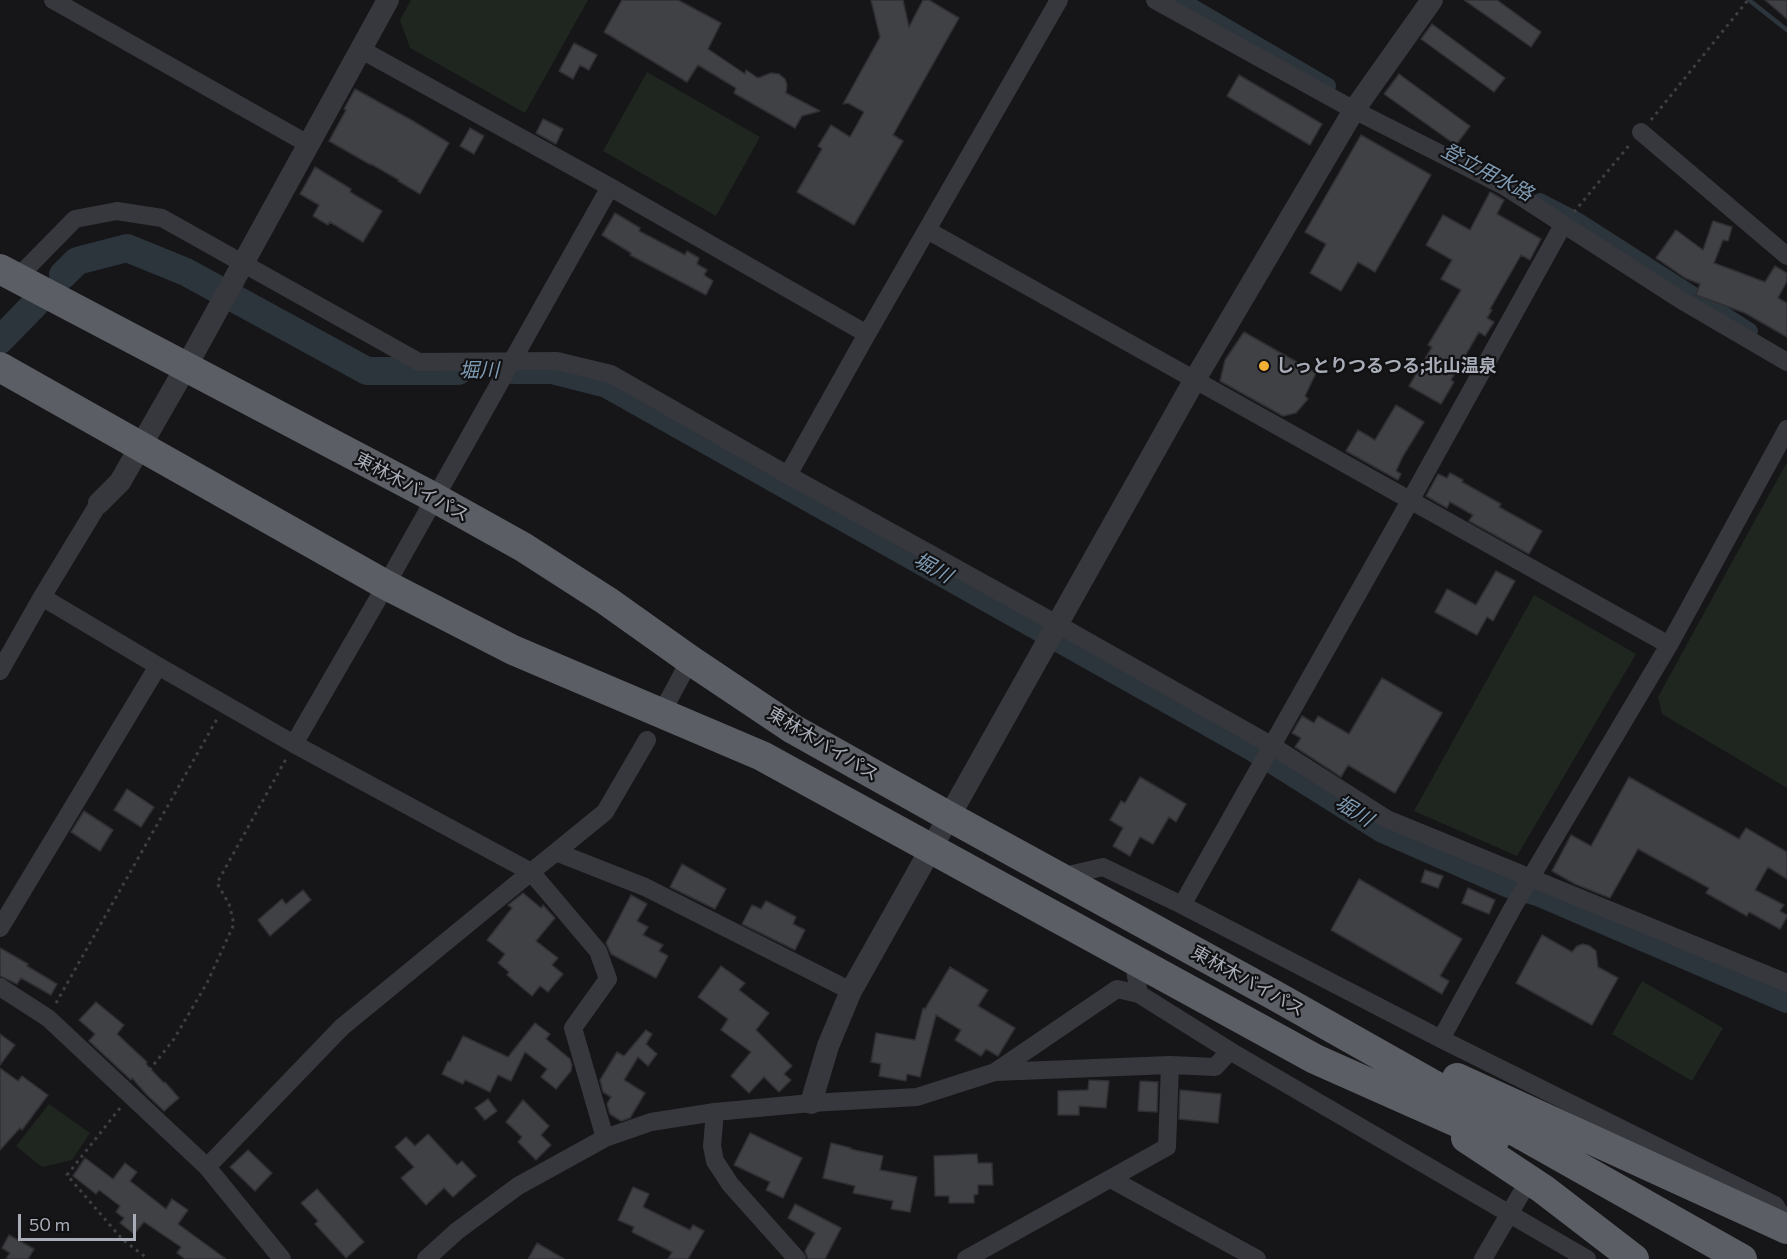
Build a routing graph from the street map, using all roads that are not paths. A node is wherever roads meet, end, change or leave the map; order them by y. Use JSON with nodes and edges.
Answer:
{"nodes":[{"id":1,"x":52,"y":0,"type":"edge"},
{"id":2,"x":388,"y":0,"type":"edge"},
{"id":3,"x":1059,"y":0,"type":"edge"},
{"id":4,"x":1155,"y":0,"type":"edge"},
{"id":5,"x":1432,"y":0,"type":"edge"},
{"id":6,"x":360,"y":49,"type":"junction"},
{"id":7,"x":1354,"y":110,"type":"junction"},
{"id":8,"x":1641,"y":132,"type":"road end"},
{"id":9,"x":308,"y":144,"type":"junction"},
{"id":10,"x":610,"y":187,"type":"junction"},
{"id":11,"x":1563,"y":225,"type":"junction"},
{"id":12,"x":927,"y":230,"type":"junction"},
{"id":13,"x":1787,"y":256,"type":"edge"},
{"id":14,"x":243,"y":263,"type":"junction"},
{"id":15,"x":8,"y":273,"type":"edge"},
{"id":16,"x":867,"y":334,"type":"junction"},
{"id":17,"x":512,"y":362,"type":"junction"},
{"id":18,"x":1787,"y":362,"type":"edge"},
{"id":19,"x":0,"y":367,"type":"edge"},
{"id":20,"x":186,"y":367,"type":"junction"},
{"id":21,"x":1194,"y":381,"type":"junction"},
{"id":22,"x":1787,"y":429,"type":"edge"},
{"id":23,"x":140,"y":446,"type":"junction"},
{"id":24,"x":788,"y":475,"type":"junction"},
{"id":25,"x":435,"y":498,"type":"junction"},
{"id":26,"x":1410,"y":501,"type":"junction"},
{"id":27,"x":99,"y":503,"type":"joint"},
{"id":28,"x":386,"y":585,"type":"junction"},
{"id":29,"x":42,"y":597,"type":"junction"},
{"id":30,"x":1057,"y":624,"type":"junction"},
{"id":31,"x":1669,"y":645,"type":"junction"},
{"id":32,"x":690,"y":660,"type":"junction"},
{"id":33,"x":158,"y":666,"type":"junction"},
{"id":34,"x":0,"y":671,"type":"edge"},
{"id":35,"x":661,"y":714,"type":"junction"},
{"id":36,"x":646,"y":740,"type":"dead end"},
{"id":37,"x":294,"y":744,"type":"junction"},
{"id":38,"x":1271,"y":745,"type":"junction"},
{"id":39,"x":948,"y":816,"type":"junction"},
{"id":40,"x":932,"y":848,"type":"junction"},
{"id":41,"x":556,"y":852,"type":"junction"},
{"id":42,"x":531,"y":872,"type":"junction"},
{"id":43,"x":1060,"y":877,"type":"junction"},
{"id":44,"x":1530,"y":878,"type":"junction"},
{"id":45,"x":1182,"y":905,"type":"junction"},
{"id":46,"x":0,"y":928,"type":"edge"},
{"id":47,"x":1133,"y":958,"type":"junction"},
{"id":48,"x":1787,"y":983,"type":"edge"},
{"id":49,"x":0,"y":987,"type":"edge"},
{"id":50,"x":851,"y":991,"type":"junction"},
{"id":51,"x":1139,"y":994,"type":"junction"},
{"id":52,"x":1274,"y":995,"type":"junction"},
{"id":53,"x":1441,"y":1039,"type":"junction"},
{"id":54,"x":1230,"y":1051,"type":"junction"},
{"id":55,"x":1315,"y":1059,"type":"junction"},
{"id":56,"x":1170,"y":1065,"type":"junction"},
{"id":57,"x":995,"y":1072,"type":"junction"},
{"id":58,"x":811,"y":1103,"type":"junction"},
{"id":59,"x":715,"y":1112,"type":"junction"},
{"id":60,"x":605,"y":1138,"type":"junction"},
{"id":61,"x":207,"y":1167,"type":"junction"},
{"id":62,"x":1112,"y":1179,"type":"junction"},
{"id":63,"x":1525,"y":1187,"type":"dead end"},
{"id":64,"x":1654,"y":1210,"type":"junction"},
{"id":65,"x":1509,"y":1214,"type":"junction"},
{"id":66,"x":1787,"y":1227,"type":"edge"},
{"id":67,"x":1741,"y":1258,"type":"edge"},
{"id":68,"x":282,"y":1259,"type":"edge"},
{"id":69,"x":426,"y":1259,"type":"edge"},
{"id":70,"x":797,"y":1259,"type":"edge"},
{"id":71,"x":966,"y":1259,"type":"edge"},
{"id":72,"x":1257,"y":1259,"type":"edge"},
{"id":73,"x":1483,"y":1259,"type":"edge"},
{"id":74,"x":1587,"y":1259,"type":"edge"},
{"id":75,"x":1634,"y":1259,"type":"edge"}],
"edges":[{"from":1,"to":9,"type":"street"},
{"from":2,"to":6,"type":"street"},
{"from":3,"to":12,"type":"street"},
{"from":4,"to":7,"type":"street"},
{"from":5,"to":7,"type":"street"},
{"from":6,"to":9,"type":"street"},
{"from":6,"to":10,"type":"street"},
{"from":7,"to":11,"type":"street"},
{"from":7,"to":21,"type":"street"},
{"from":8,"to":13,"type":"street"},
{"from":9,"to":14,"type":"street"},
{"from":10,"to":16,"type":"street"},
{"from":10,"to":17,"type":"street"},
{"from":11,"to":18,"type":"street"},
{"from":11,"to":26,"type":"street"},
{"from":12,"to":16,"type":"street"},
{"from":12,"to":21,"type":"street"},
{"from":14,"to":15,"type":"street"},
{"from":14,"to":17,"type":"street"},
{"from":14,"to":20,"type":"street"},
{"from":15,"to":20,"type":"highway","name":"東林木バイパス"},
{"from":16,"to":24,"type":"street"},
{"from":17,"to":24,"type":"street"},
{"from":17,"to":25,"type":"street"},
{"from":19,"to":23,"type":"highway","name":"東林木バイパス"},
{"from":20,"to":23,"type":"street"},
{"from":20,"to":25,"type":"highway","name":"東林木バイパス"},
{"from":21,"to":26,"type":"street"},
{"from":21,"to":30,"type":"street"},
{"from":22,"to":31,"type":"street"},
{"from":23,"to":27,"type":"street"},
{"from":23,"to":28,"type":"highway","name":"東林木バイパス"},
{"from":24,"to":30,"type":"street"},
{"from":25,"to":28,"type":"street"},
{"from":25,"to":32,"type":"highway","name":"東林木バイパス"},
{"from":26,"to":31,"type":"street"},
{"from":26,"to":38,"type":"street"},
{"from":27,"to":29,"type":"street"},
{"from":28,"to":35,"type":"highway","name":"東林木バイパス"},
{"from":28,"to":37,"type":"street"},
{"from":29,"to":33,"type":"street"},
{"from":29,"to":34,"type":"street"},
{"from":30,"to":38,"type":"street"},
{"from":30,"to":39,"type":"street"},
{"from":31,"to":44,"type":"street"},
{"from":32,"to":35,"type":"street"},
{"from":32,"to":39,"type":"highway","name":"東林木バイパス"},
{"from":33,"to":37,"type":"street"},
{"from":33,"to":46,"type":"street"},
{"from":35,"to":40,"type":"highway","name":"東林木バイパス"},
{"from":36,"to":41,"type":"street"},
{"from":37,"to":42,"type":"street"},
{"from":38,"to":44,"type":"street"},
{"from":38,"to":45,"type":"street"},
{"from":39,"to":40,"type":"street"},
{"from":39,"to":43,"type":"highway","name":"東林木バイパス"},
{"from":40,"to":47,"type":"highway","name":"東林木バイパス"},
{"from":40,"to":50,"type":"street"},
{"from":41,"to":42,"type":"street"},
{"from":41,"to":50,"type":"street"},
{"from":42,"to":60,"type":"street"},
{"from":42,"to":61,"type":"street"},
{"from":43,"to":45,"type":"street"},
{"from":43,"to":52,"type":"highway","name":"東林木バイパス"},
{"from":44,"to":48,"type":"street"},
{"from":44,"to":53,"type":"street"},
{"from":45,"to":53,"type":"street"},
{"from":47,"to":51,"type":"street"},
{"from":47,"to":55,"type":"highway","name":"東林木バイパス"},
{"from":49,"to":61,"type":"street"},
{"from":50,"to":58,"type":"street"},
{"from":51,"to":54,"type":"street"},
{"from":51,"to":57,"type":"street"},
{"from":52,"to":64,"type":"highway","name":"東林木バイパス"},
{"from":52,"to":66,"type":"highway"},
{"from":53,"to":66,"type":"street"},
{"from":54,"to":56,"type":"street"},
{"from":54,"to":65,"type":"street"},
{"from":55,"to":64,"type":"highway","name":"東林木バイパス"},
{"from":55,"to":75,"type":"highway"},
{"from":56,"to":57,"type":"street"},
{"from":56,"to":62,"type":"street"},
{"from":57,"to":58,"type":"street"},
{"from":58,"to":59,"type":"street"},
{"from":59,"to":60,"type":"street"},
{"from":59,"to":70,"type":"street"},
{"from":60,"to":69,"type":"street"},
{"from":61,"to":68,"type":"street"},
{"from":62,"to":71,"type":"street"},
{"from":62,"to":72,"type":"street"},
{"from":63,"to":65,"type":"street"},
{"from":64,"to":67,"type":"highway","name":"東林木バイパス"},
{"from":65,"to":73,"type":"street"},
{"from":65,"to":74,"type":"street"}]}
